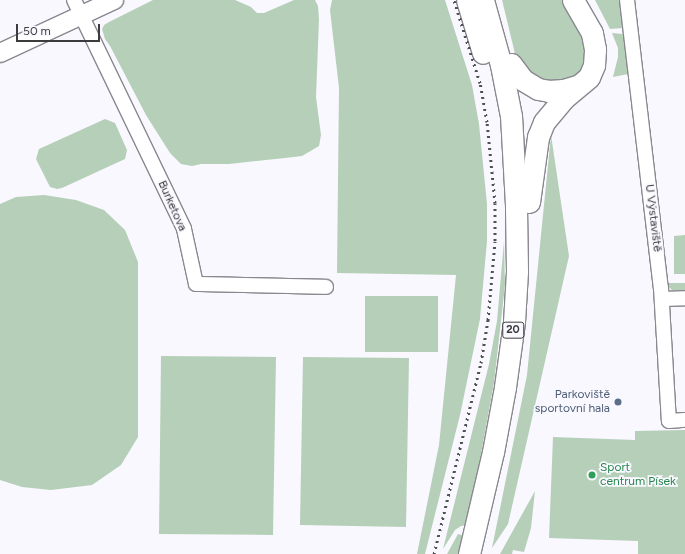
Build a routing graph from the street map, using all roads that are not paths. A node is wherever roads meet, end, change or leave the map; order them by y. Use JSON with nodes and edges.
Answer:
{"nodes":[{"id":1,"x":114,"y":0,"type":"edge"},
{"id":2,"x":467,"y":0,"type":"edge"},
{"id":3,"x":483,"y":0,"type":"edge"},
{"id":4,"x":494,"y":0,"type":"edge"},
{"id":5,"x":573,"y":0,"type":"edge"},
{"id":6,"x":627,"y":0,"type":"edge"},
{"id":7,"x":78,"y":8,"type":"edge"},
{"id":8,"x":0,"y":53,"type":"edge"},
{"id":9,"x":511,"y":64,"type":"junction"},
{"id":10,"x":579,"y":85,"type":"junction"},
{"id":11,"x":523,"y":204,"type":"junction"},
{"id":12,"x":326,"y":287,"type":"dead end"},
{"id":13,"x":662,"y":298,"type":"junction"},
{"id":14,"x":685,"y":298,"type":"edge"},
{"id":15,"x":685,"y":420,"type":"edge"},
{"id":16,"x":469,"y":554,"type":"edge"},
{"id":17,"x":483,"y":554,"type":"edge"}],
"edges":[{"from":1,"to":7,"type":"main road"},
{"from":2,"to":11,"type":"highway"},
{"from":3,"to":11,"type":"highway","number":"20"},
{"from":4,"to":9,"type":"highway","number":"20"},
{"from":5,"to":10,"type":"highway"},
{"from":6,"to":13,"type":"street","name":"U Výstaviště"},
{"from":7,"to":8,"type":"main road"},
{"from":7,"to":12,"type":"street","name":"Burketova"},
{"from":9,"to":10,"type":"highway"},
{"from":9,"to":11,"type":"highway","number":"20"},
{"from":10,"to":11,"type":"highway"},
{"from":11,"to":16,"type":"highway","number":"20"},
{"from":11,"to":17,"type":"highway","number":"20"},
{"from":13,"to":14,"type":"street"},
{"from":13,"to":15,"type":"street","name":"U Výstaviště"}]}
